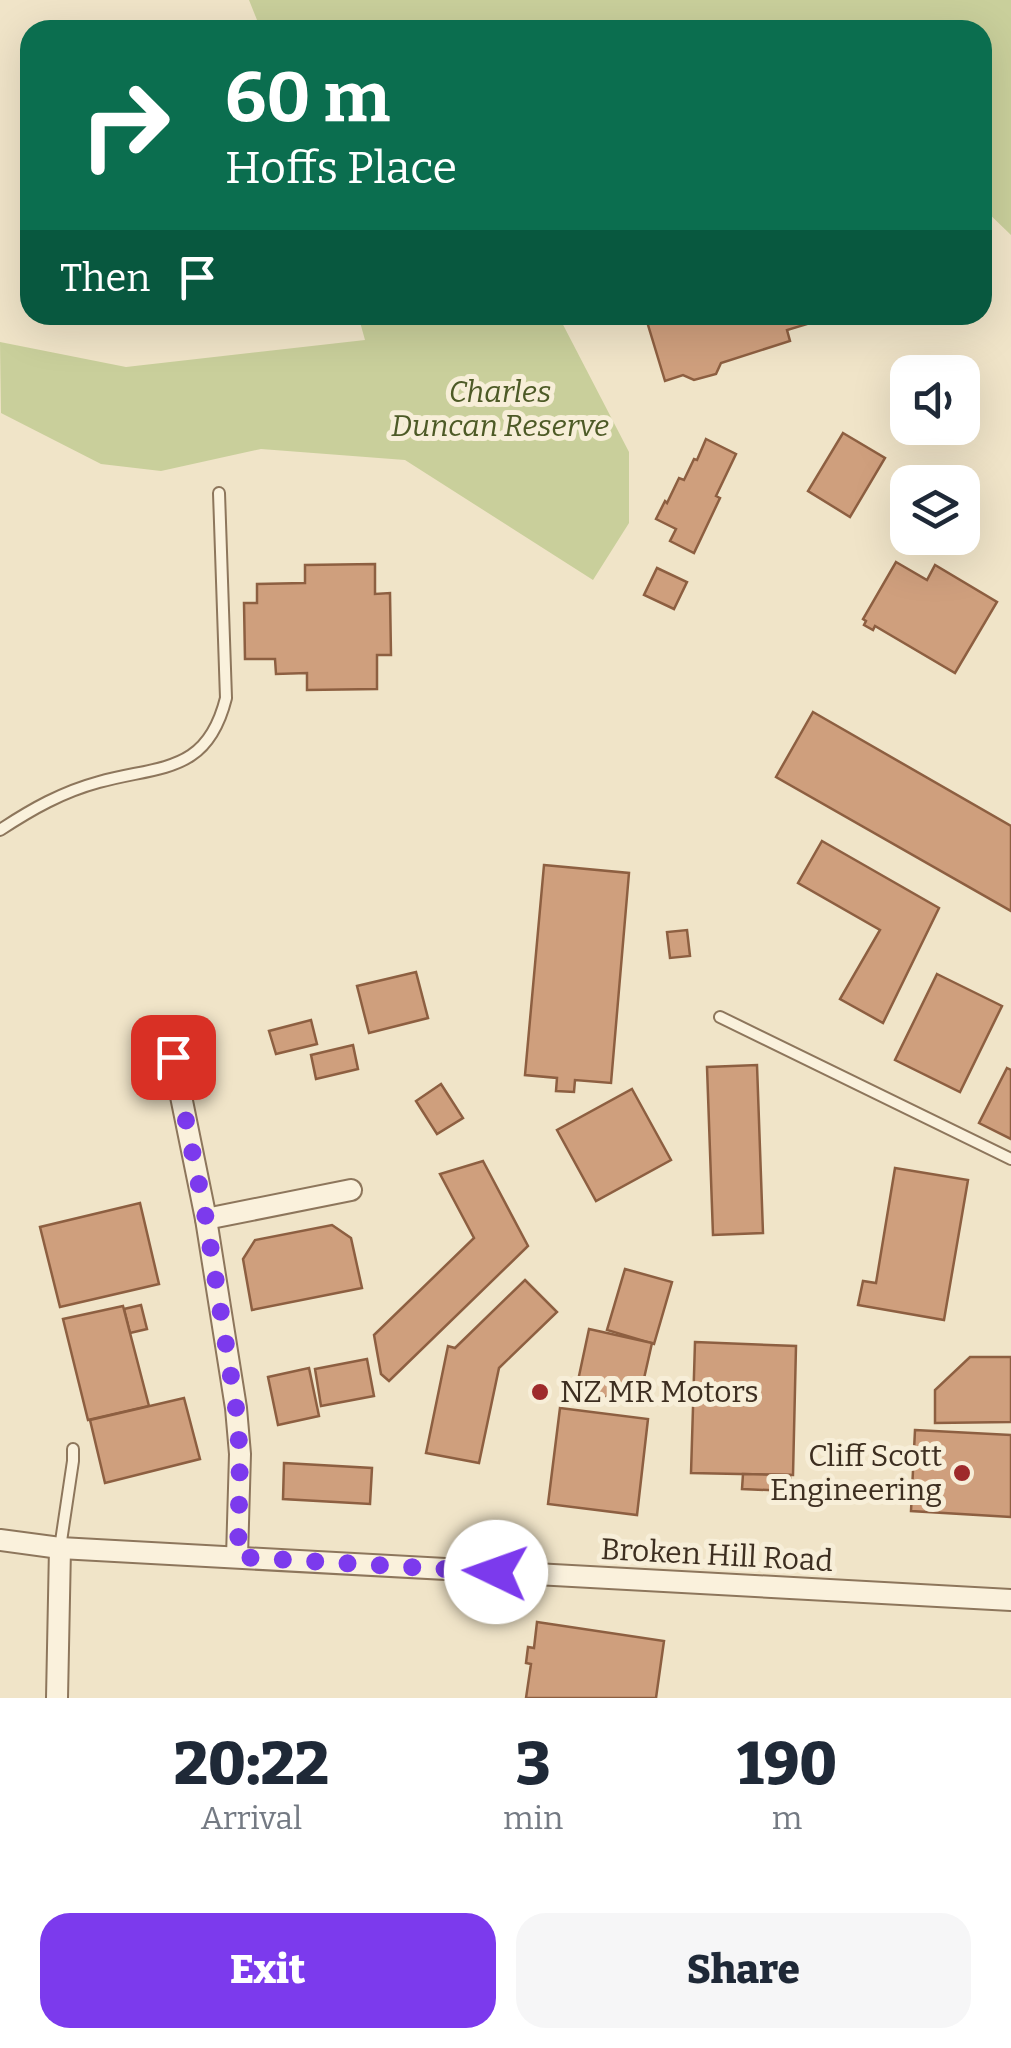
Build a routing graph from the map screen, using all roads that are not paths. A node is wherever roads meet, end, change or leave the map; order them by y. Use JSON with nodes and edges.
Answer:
{"nodes":[{"id":1,"x":220,"y":492,"type":"dead end"},
{"id":2,"x":0,"y":830,"type":"edge"},
{"id":3,"x":720,"y":1018,"type":"dead end"},
{"id":4,"x":173,"y":1057,"type":"dead end"},
{"id":5,"x":1011,"y":1159,"type":"edge"},
{"id":6,"x":351,"y":1190,"type":"dead end"},
{"id":7,"x":206,"y":1219,"type":"junction"},
{"id":8,"x":73,"y":1449,"type":"dead end"},
{"id":9,"x":0,"y":1540,"type":"edge"},
{"id":10,"x":60,"y":1548,"type":"junction"},
{"id":11,"x":238,"y":1557,"type":"junction"},
{"id":12,"x":1011,"y":1600,"type":"edge"},
{"id":13,"x":57,"y":1698,"type":"edge"}],
"edges":[{"from":1,"to":2,"type":"lane"},
{"from":3,"to":5,"type":"lane"},
{"from":4,"to":7,"type":"street"},
{"from":6,"to":7,"type":"street"},
{"from":7,"to":11,"type":"street"},
{"from":8,"to":10,"type":"lane"},
{"from":9,"to":10,"type":"street","name":"Broken Hill Road"},
{"from":10,"to":11,"type":"street","name":"Broken Hill Road"},
{"from":10,"to":13,"type":"street"},
{"from":11,"to":12,"type":"street","name":"Broken Hill Road"}]}
